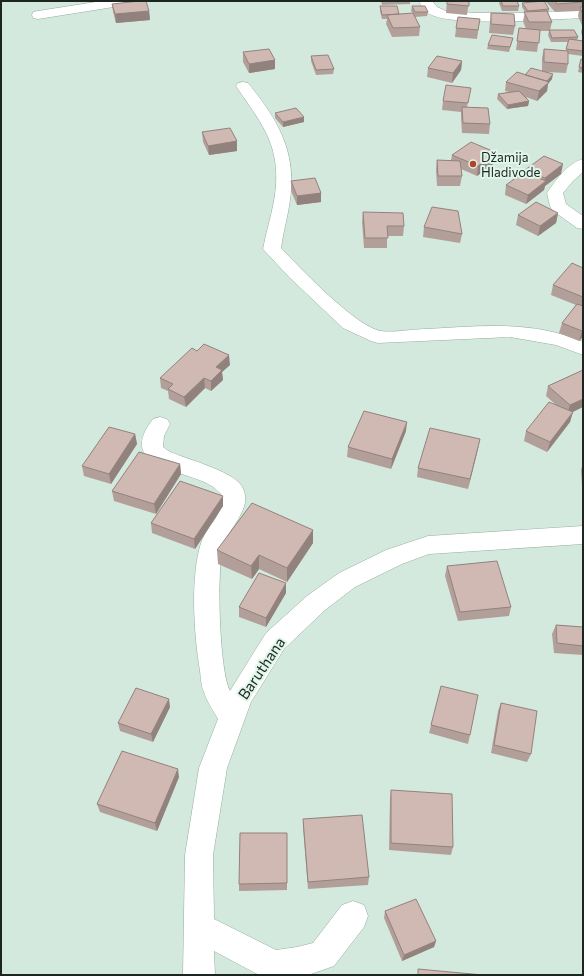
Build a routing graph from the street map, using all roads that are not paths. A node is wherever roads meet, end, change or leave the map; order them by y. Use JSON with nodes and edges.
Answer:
{"nodes":[{"id":1,"x":126,"y":1,"type":"edge"},
{"id":2,"x":425,"y":1,"type":"edge"},
{"id":3,"x":583,"y":14,"type":"edge"},
{"id":4,"x":38,"y":15,"type":"dead end"},
{"id":5,"x":244,"y":86,"type":"dead end"},
{"id":6,"x":583,"y":164,"type":"edge"},
{"id":7,"x":583,"y":224,"type":"edge"},
{"id":8,"x":583,"y":349,"type":"edge"},
{"id":9,"x":160,"y":424,"type":"dead end"},
{"id":10,"x":583,"y":535,"type":"edge"},
{"id":11,"x":232,"y":718,"type":"junction"},
{"id":12,"x":353,"y":916,"type":"dead end"},
{"id":13,"x":199,"y":926,"type":"junction"},
{"id":14,"x":199,"y":975,"type":"edge"}],
"edges":[{"from":1,"to":4,"type":"street"},
{"from":2,"to":3,"type":"street"},
{"from":5,"to":8,"type":"street"},
{"from":6,"to":7,"type":"street"},
{"from":9,"to":11,"type":"street"},
{"from":10,"to":11,"type":"street","name":"Baruthana"},
{"from":11,"to":13,"type":"street","name":"Baruthana"},
{"from":12,"to":13,"type":"street"},
{"from":13,"to":14,"type":"street","name":"Baruthana"}]}
